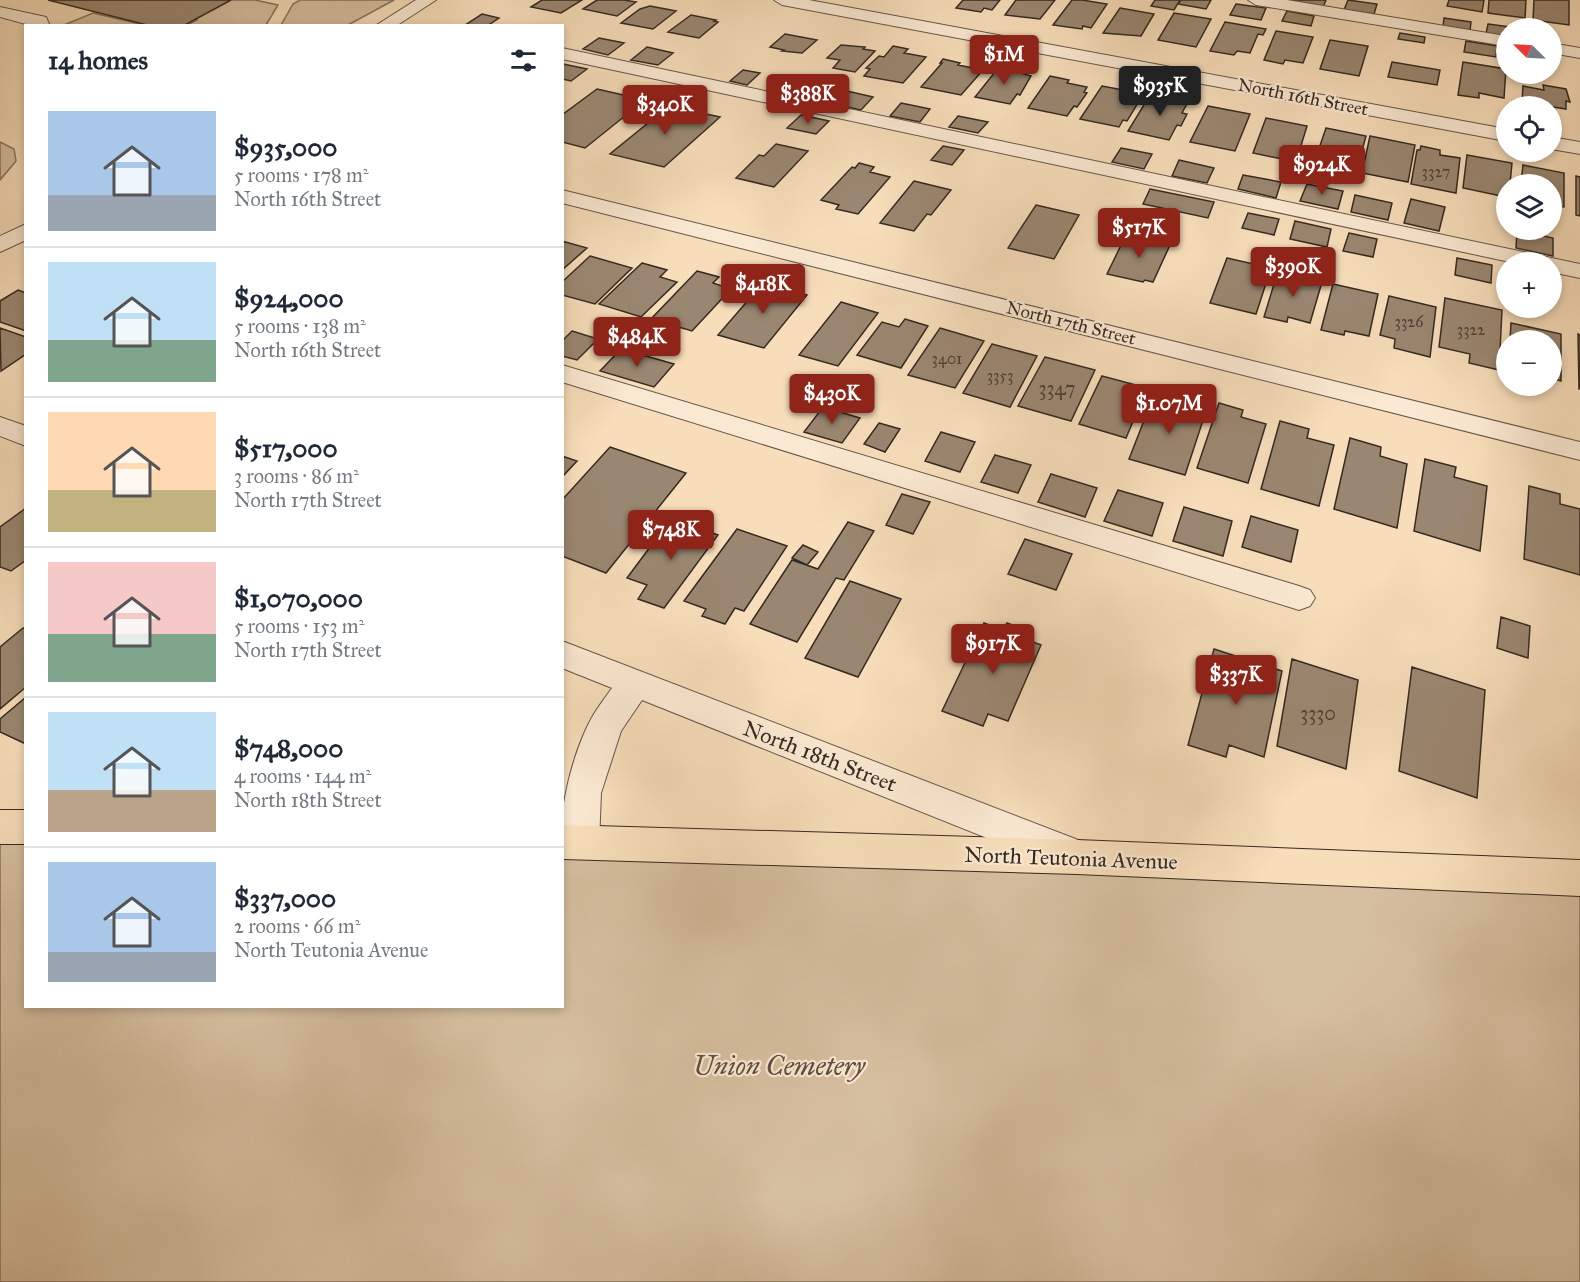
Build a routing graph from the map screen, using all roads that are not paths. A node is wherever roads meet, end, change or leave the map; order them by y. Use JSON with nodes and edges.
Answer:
{"nodes":[{"id":1,"x":428,"y":0,"type":"edge"},
{"id":2,"x":782,"y":0,"type":"edge"},
{"id":3,"x":1256,"y":0,"type":"edge"},
{"id":4,"x":0,"y":12,"type":"edge"},
{"id":5,"x":390,"y":22,"type":"edge"},
{"id":6,"x":41,"y":24,"type":"edge"},
{"id":7,"x":427,"y":24,"type":"dead end"},
{"id":8,"x":1496,"y":39,"type":"edge"},
{"id":9,"x":1562,"y":50,"type":"edge"},
{"id":10,"x":564,"y":53,"type":"edge"},
{"id":11,"x":1580,"y":53,"type":"edge"},
{"id":12,"x":1496,"y":133,"type":"edge"},
{"id":13,"x":1562,"y":145,"type":"edge"},
{"id":14,"x":1580,"y":148,"type":"edge"},
{"id":15,"x":564,"y":197,"type":"edge"},
{"id":16,"x":24,"y":232,"type":"edge"},
{"id":17,"x":0,"y":245,"type":"edge"},
{"id":18,"x":1496,"y":253,"type":"edge"},
{"id":19,"x":1562,"y":267,"type":"edge"},
{"id":20,"x":1580,"y":271,"type":"edge"},
{"id":21,"x":564,"y":374,"type":"edge"},
{"id":22,"x":1580,"y":451,"type":"edge"},
{"id":23,"x":1299,"y":598,"type":"dead end"},
{"id":24,"x":564,"y":655,"type":"edge"},
{"id":25,"x":635,"y":683,"type":"junction"},
{"id":26,"x":0,"y":827,"type":"edge"},
{"id":27,"x":24,"y":827,"type":"edge"},
{"id":28,"x":571,"y":842,"type":"edge"},
{"id":29,"x":1077,"y":857,"type":"junction"},
{"id":30,"x":1580,"y":878,"type":"edge"}],
"edges":[{"from":1,"to":5,"type":"street"},
{"from":2,"to":12,"type":"street","name":"North 16th Street"},
{"from":3,"to":8,"type":"street"},
{"from":4,"to":6,"type":"street"},
{"from":5,"to":7,"type":"street"},
{"from":9,"to":11,"type":"street"},
{"from":10,"to":18,"type":"street"},
{"from":13,"to":14,"type":"street"},
{"from":15,"to":22,"type":"street","name":"North 17th Street"},
{"from":16,"to":17,"type":"street"},
{"from":19,"to":20,"type":"street"},
{"from":21,"to":23,"type":"street"},
{"from":24,"to":25,"type":"street","name":"North 18th Street"},
{"from":25,"to":28,"type":"street"},
{"from":25,"to":29,"type":"street","name":"North 18th Street"},
{"from":26,"to":27,"type":"main road"},
{"from":28,"to":29,"type":"main road","name":"North Teutonia Avenue"},
{"from":29,"to":30,"type":"main road","name":"North Teutonia Avenue"}]}
